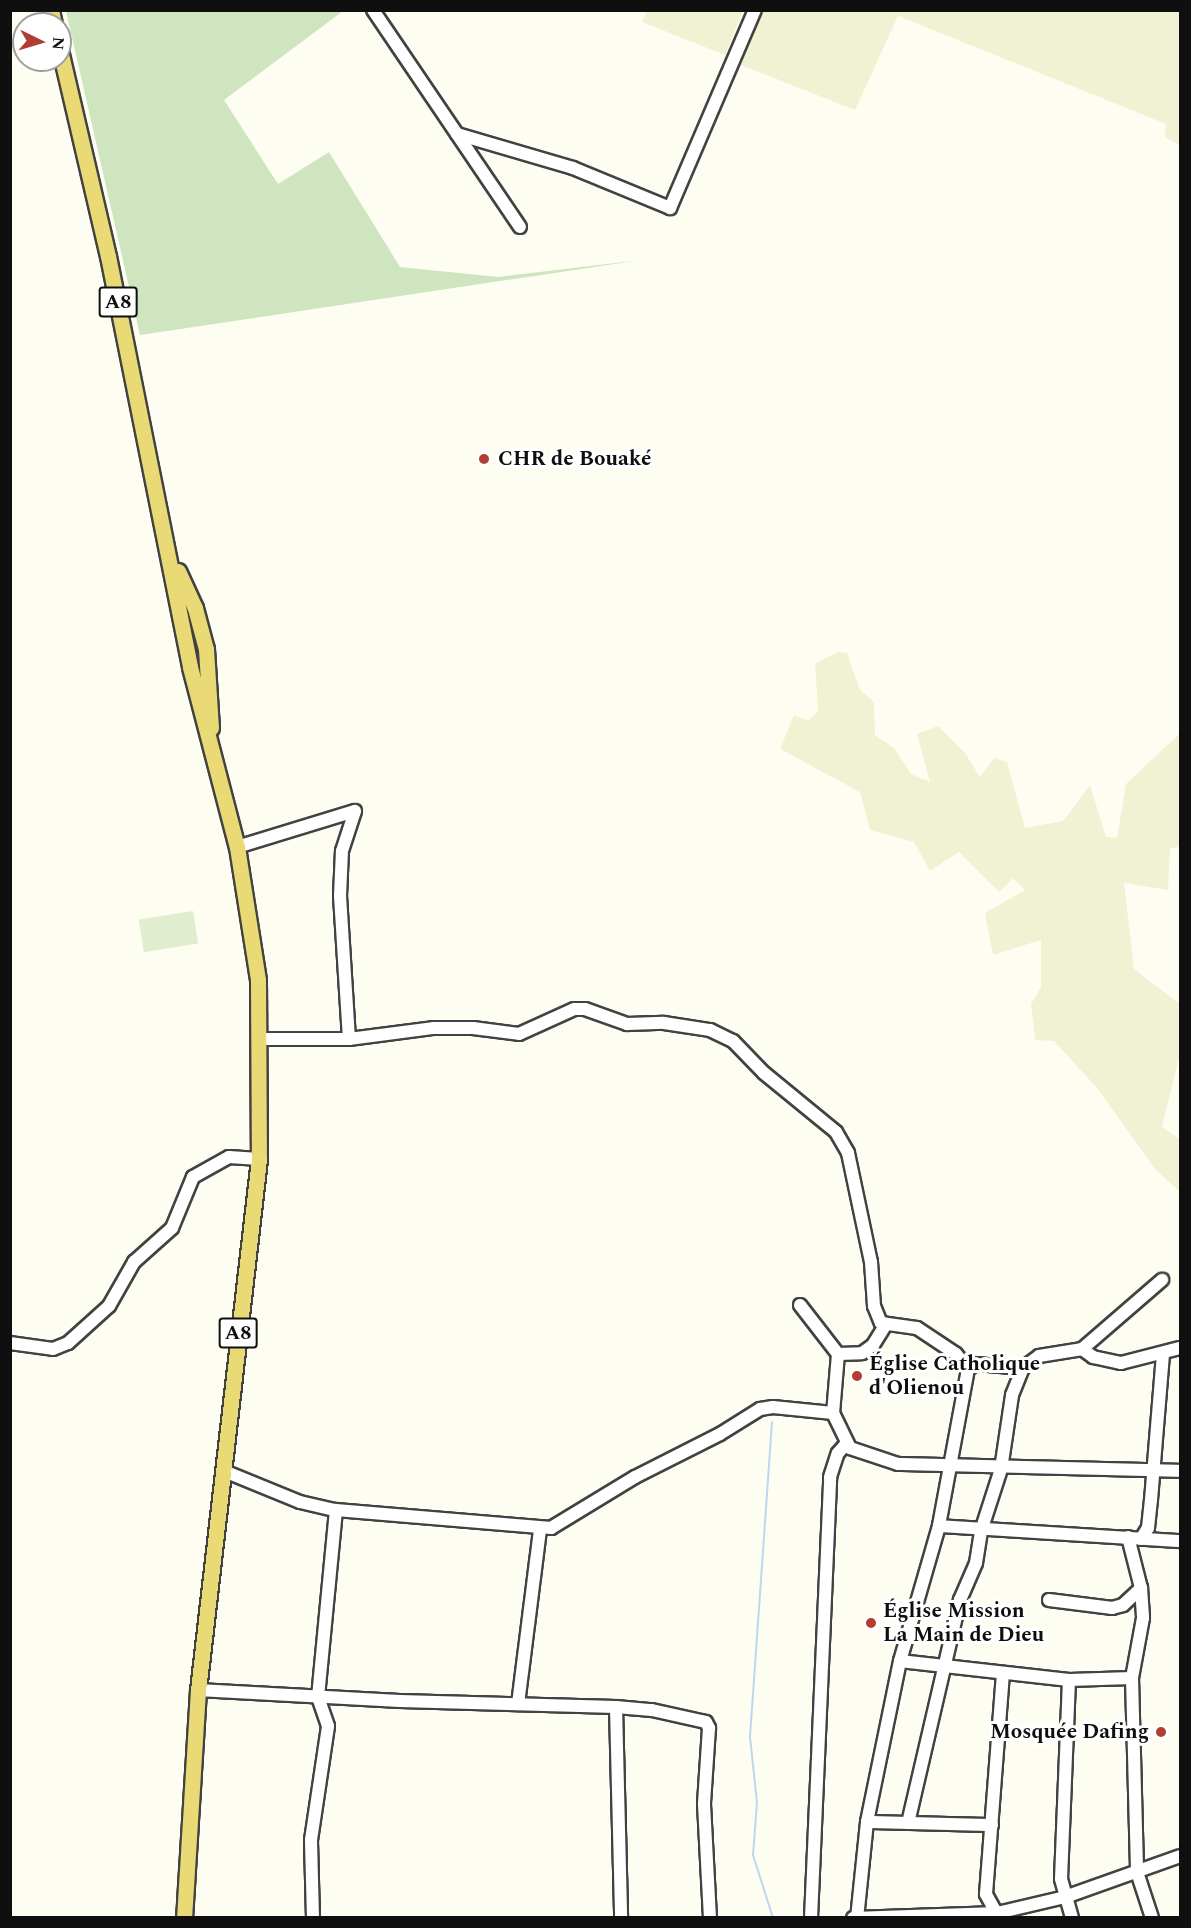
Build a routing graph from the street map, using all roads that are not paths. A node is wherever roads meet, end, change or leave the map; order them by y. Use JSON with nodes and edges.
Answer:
{"nodes":[{"id":1,"x":374,"y":10,"type":"edge"},
{"id":2,"x":755,"y":10,"type":"edge"},
{"id":3,"x":65,"y":72,"type":"edge"},
{"id":4,"x":457,"y":134,"type":"junction"},
{"id":5,"x":520,"y":227,"type":"dead end"},
{"id":6,"x":237,"y":847,"type":"junction"},
{"id":7,"x":260,"y":1039,"type":"junction"},
{"id":8,"x":350,"y":1039,"type":"junction"},
{"id":9,"x":259,"y":1159,"type":"junction"},
{"id":10,"x":1162,"y":1280,"type":"dead end"},
{"id":11,"x":800,"y":1305,"type":"dead end"},
{"id":12,"x":886,"y":1324,"type":"junction"},
{"id":13,"x":10,"y":1343,"type":"edge"},
{"id":14,"x":1180,"y":1348,"type":"edge"},
{"id":15,"x":1082,"y":1349,"type":"junction"},
{"id":16,"x":838,"y":1354,"type":"junction"},
{"id":17,"x":1163,"y":1354,"type":"junction"},
{"id":18,"x":1023,"y":1368,"type":"junction"},
{"id":19,"x":968,"y":1369,"type":"junction"},
{"id":20,"x":833,"y":1413,"type":"junction"},
{"id":21,"x":847,"y":1443,"type":"junction"},
{"id":22,"x":952,"y":1465,"type":"junction"},
{"id":23,"x":1001,"y":1469,"type":"junction"},
{"id":24,"x":224,"y":1471,"type":"junction"},
{"id":25,"x":1153,"y":1471,"type":"junction"},
{"id":26,"x":1180,"y":1471,"type":"edge"},
{"id":27,"x":336,"y":1510,"type":"junction"},
{"id":28,"x":939,"y":1526,"type":"junction"},
{"id":29,"x":540,"y":1528,"type":"junction"},
{"id":30,"x":981,"y":1531,"type":"junction"},
{"id":31,"x":1128,"y":1537,"type":"junction"},
{"id":32,"x":1141,"y":1539,"type":"junction"},
{"id":33,"x":1180,"y":1541,"type":"edge"},
{"id":34,"x":1141,"y":1588,"type":"junction"},
{"id":35,"x":1049,"y":1600,"type":"dead end"},
{"id":36,"x":900,"y":1661,"type":"junction"},
{"id":37,"x":945,"y":1668,"type":"junction"},
{"id":38,"x":1003,"y":1674,"type":"junction"},
{"id":39,"x":1132,"y":1678,"type":"junction"},
{"id":40,"x":1070,"y":1680,"type":"junction"},
{"id":41,"x":198,"y":1690,"type":"junction"},
{"id":42,"x":318,"y":1696,"type":"junction"},
{"id":43,"x":518,"y":1704,"type":"junction"},
{"id":44,"x":616,"y":1707,"type":"junction"},
{"id":45,"x":867,"y":1822,"type":"junction"},
{"id":46,"x":908,"y":1823,"type":"junction"},
{"id":47,"x":992,"y":1825,"type":"junction"},
{"id":48,"x":1180,"y":1856,"type":"edge"},
{"id":49,"x":1137,"y":1872,"type":"junction"},
{"id":50,"x":1065,"y":1897,"type":"junction"},
{"id":51,"x":998,"y":1915,"type":"edge"},
{"id":52,"x":184,"y":1917,"type":"edge"},
{"id":53,"x":313,"y":1917,"type":"edge"},
{"id":54,"x":621,"y":1917,"type":"edge"},
{"id":55,"x":710,"y":1917,"type":"edge"},
{"id":56,"x":811,"y":1917,"type":"edge"},
{"id":57,"x":855,"y":1917,"type":"edge"},
{"id":58,"x":1072,"y":1917,"type":"edge"},
{"id":59,"x":1152,"y":1917,"type":"edge"}],
"edges":[{"from":1,"to":4,"type":"street"},
{"from":2,"to":4,"type":"street"},
{"from":3,"to":6,"type":"main road","number":"A8"},
{"from":4,"to":5,"type":"street"},
{"from":6,"to":7,"type":"main road","number":"A8"},
{"from":6,"to":8,"type":"street"},
{"from":7,"to":8,"type":"street"},
{"from":7,"to":9,"type":"main road","number":"A8"},
{"from":8,"to":12,"type":"street"},
{"from":9,"to":13,"type":"street"},
{"from":9,"to":24,"type":"main road","number":"A8"},
{"from":10,"to":15,"type":"street"},
{"from":11,"to":16,"type":"street"},
{"from":12,"to":16,"type":"street"},
{"from":12,"to":19,"type":"street"},
{"from":14,"to":17,"type":"street"},
{"from":15,"to":17,"type":"street"},
{"from":15,"to":18,"type":"street"},
{"from":16,"to":20,"type":"street"},
{"from":17,"to":25,"type":"street"},
{"from":18,"to":19,"type":"street"},
{"from":18,"to":23,"type":"street"},
{"from":19,"to":22,"type":"street"},
{"from":20,"to":21,"type":"street"},
{"from":20,"to":29,"type":"street"},
{"from":21,"to":22,"type":"street"},
{"from":21,"to":56,"type":"street"},
{"from":22,"to":23,"type":"street"},
{"from":22,"to":28,"type":"street"},
{"from":23,"to":25,"type":"street"},
{"from":23,"to":30,"type":"street"},
{"from":24,"to":27,"type":"street"},
{"from":24,"to":41,"type":"main road","number":"A8"},
{"from":25,"to":26,"type":"street"},
{"from":25,"to":32,"type":"street"},
{"from":27,"to":29,"type":"street"},
{"from":27,"to":42,"type":"street"},
{"from":28,"to":30,"type":"street"},
{"from":28,"to":36,"type":"street"},
{"from":29,"to":43,"type":"street"},
{"from":30,"to":31,"type":"street"},
{"from":30,"to":37,"type":"street"},
{"from":31,"to":32,"type":"street"},
{"from":31,"to":34,"type":"street"},
{"from":32,"to":33,"type":"street"},
{"from":34,"to":35,"type":"street"},
{"from":34,"to":39,"type":"street"},
{"from":36,"to":37,"type":"street"},
{"from":36,"to":45,"type":"street"},
{"from":37,"to":38,"type":"street"},
{"from":37,"to":46,"type":"street"},
{"from":38,"to":40,"type":"street"},
{"from":38,"to":47,"type":"street"},
{"from":39,"to":40,"type":"street"},
{"from":39,"to":49,"type":"street"},
{"from":40,"to":50,"type":"street"},
{"from":41,"to":42,"type":"street"},
{"from":41,"to":52,"type":"main road","number":"A8"},
{"from":42,"to":43,"type":"street"},
{"from":42,"to":53,"type":"street"},
{"from":43,"to":44,"type":"street"},
{"from":44,"to":54,"type":"street"},
{"from":44,"to":55,"type":"street"},
{"from":45,"to":46,"type":"street"},
{"from":45,"to":57,"type":"street"},
{"from":46,"to":47,"type":"street"},
{"from":47,"to":51,"type":"street"},
{"from":48,"to":49,"type":"street"},
{"from":49,"to":50,"type":"street"},
{"from":49,"to":59,"type":"street"},
{"from":50,"to":51,"type":"street"},
{"from":50,"to":58,"type":"street"},
{"from":51,"to":57,"type":"street"}]}
